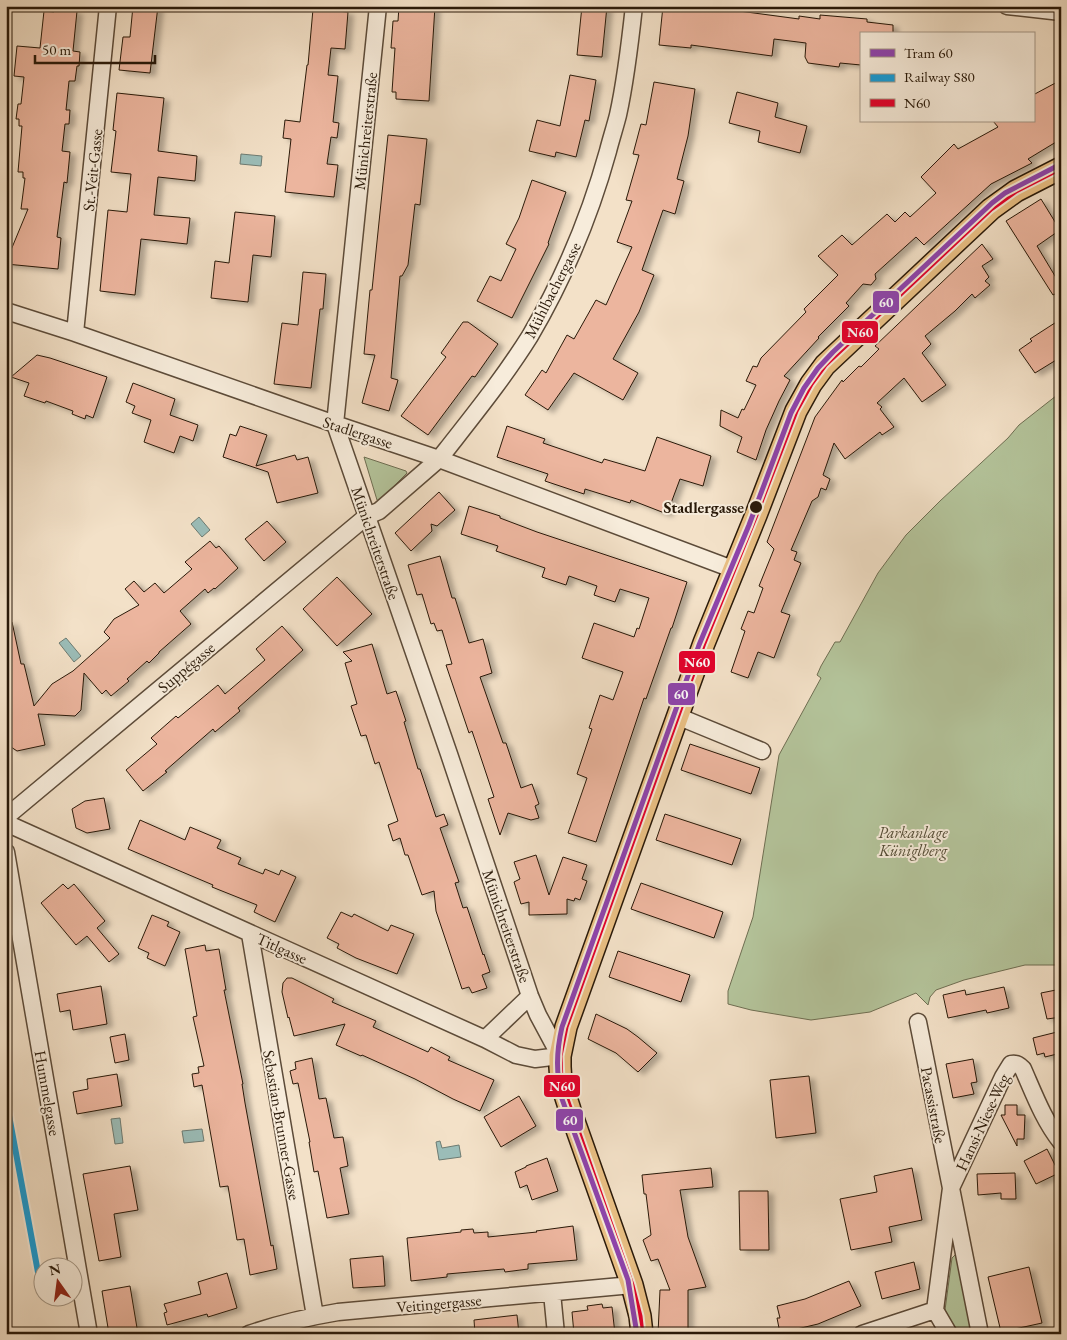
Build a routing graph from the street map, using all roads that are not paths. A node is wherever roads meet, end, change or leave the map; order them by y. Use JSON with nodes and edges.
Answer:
{"nodes":[{"id":1,"x":108,"y":6,"type":"edge"},
{"id":2,"x":378,"y":6,"type":"edge"},
{"id":3,"x":634,"y":6,"type":"edge"},
{"id":4,"x":1007,"y":6,"type":"edge"},
{"id":5,"x":1061,"y":12,"type":"edge"},
{"id":6,"x":1061,"y":168,"type":"edge"},
{"id":7,"x":6,"y":311,"type":"edge"},
{"id":8,"x":75,"y":333,"type":"junction"},
{"id":9,"x":335,"y":424,"type":"junction"},
{"id":10,"x":439,"y":458,"type":"junction"},
{"id":11,"x":366,"y":516,"type":"junction"},
{"id":12,"x":735,"y":570,"type":"junction"},
{"id":13,"x":678,"y":716,"type":"junction"},
{"id":14,"x":762,"y":751,"type":"dead end"},
{"id":15,"x":6,"y":817,"type":"edge"},
{"id":16,"x":6,"y":824,"type":"edge"},
{"id":17,"x":6,"y":852,"type":"edge"},
{"id":18,"x":250,"y":934,"type":"junction"},
{"id":19,"x":530,"y":996,"type":"junction"},
{"id":20,"x":918,"y":1022,"type":"dead end"},
{"id":21,"x":485,"y":1039,"type":"junction"},
{"id":22,"x":560,"y":1056,"type":"junction"},
{"id":23,"x":1061,"y":1142,"type":"edge"},
{"id":24,"x":951,"y":1188,"type":"junction"},
{"id":25,"x":632,"y":1285,"type":"junction"},
{"id":26,"x":552,"y":1292,"type":"junction"},
{"id":27,"x":935,"y":1310,"type":"junction"},
{"id":28,"x":315,"y":1316,"type":"junction"},
{"id":29,"x":267,"y":1331,"type":"edge"},
{"id":30,"x":89,"y":1334,"type":"edge"},
{"id":31,"x":248,"y":1334,"type":"edge"},
{"id":32,"x":556,"y":1334,"type":"edge"},
{"id":33,"x":642,"y":1334,"type":"edge"},
{"id":34,"x":862,"y":1334,"type":"edge"},
{"id":35,"x":949,"y":1334,"type":"edge"},
{"id":36,"x":980,"y":1334,"type":"edge"}],
"edges":[{"from":1,"to":8,"type":"street","name":"St.-Veit-Gasse"},
{"from":2,"to":9,"type":"street","name":"Münichreiterstraße"},
{"from":3,"to":10,"type":"street","name":"Mühlbachergasse"},
{"from":4,"to":5,"type":"street"},
{"from":6,"to":12,"type":"main road"},
{"from":7,"to":8,"type":"street","name":"Stadlergasse"},
{"from":8,"to":9,"type":"street","name":"Stadlergasse"},
{"from":9,"to":10,"type":"street","name":"Stadlergasse"},
{"from":9,"to":11,"type":"street","name":"Münichreiterstraße"},
{"from":10,"to":11,"type":"street","name":"Mühlbachergasse"},
{"from":10,"to":12,"type":"street","name":"Stadlergasse"},
{"from":11,"to":15,"type":"street","name":"Suppégasse"},
{"from":11,"to":19,"type":"street","name":"Münichreiterstraße"},
{"from":12,"to":13,"type":"main road"},
{"from":13,"to":14,"type":"street"},
{"from":13,"to":22,"type":"main road"},
{"from":16,"to":18,"type":"street","name":"Titlgasse"},
{"from":17,"to":30,"type":"street","name":"Hummelgasse"},
{"from":18,"to":21,"type":"street","name":"Titlgasse"},
{"from":18,"to":28,"type":"street","name":"Sebastian-Brunner-Gasse"},
{"from":19,"to":21,"type":"street"},
{"from":19,"to":22,"type":"street","name":"Münichreiterstraße"},
{"from":20,"to":24,"type":"street","name":"Pacassistraße"},
{"from":21,"to":22,"type":"street","name":"Titlgasse"},
{"from":22,"to":25,"type":"main road"},
{"from":23,"to":24,"type":"street","name":"Hansi-Niese-Weg"},
{"from":24,"to":27,"type":"street","name":"Pacassistraße"},
{"from":24,"to":36,"type":"street","name":"Pacassistraße"},
{"from":25,"to":26,"type":"street","name":"Veitingergasse"},
{"from":25,"to":33,"type":"main road"},
{"from":26,"to":28,"type":"street","name":"Veitingergasse"},
{"from":26,"to":32,"type":"street"},
{"from":27,"to":34,"type":"street"},
{"from":27,"to":35,"type":"street"},
{"from":28,"to":29,"type":"street","name":"Veitingergasse"},
{"from":29,"to":31,"type":"street","name":"Veitingergasse"}]}
